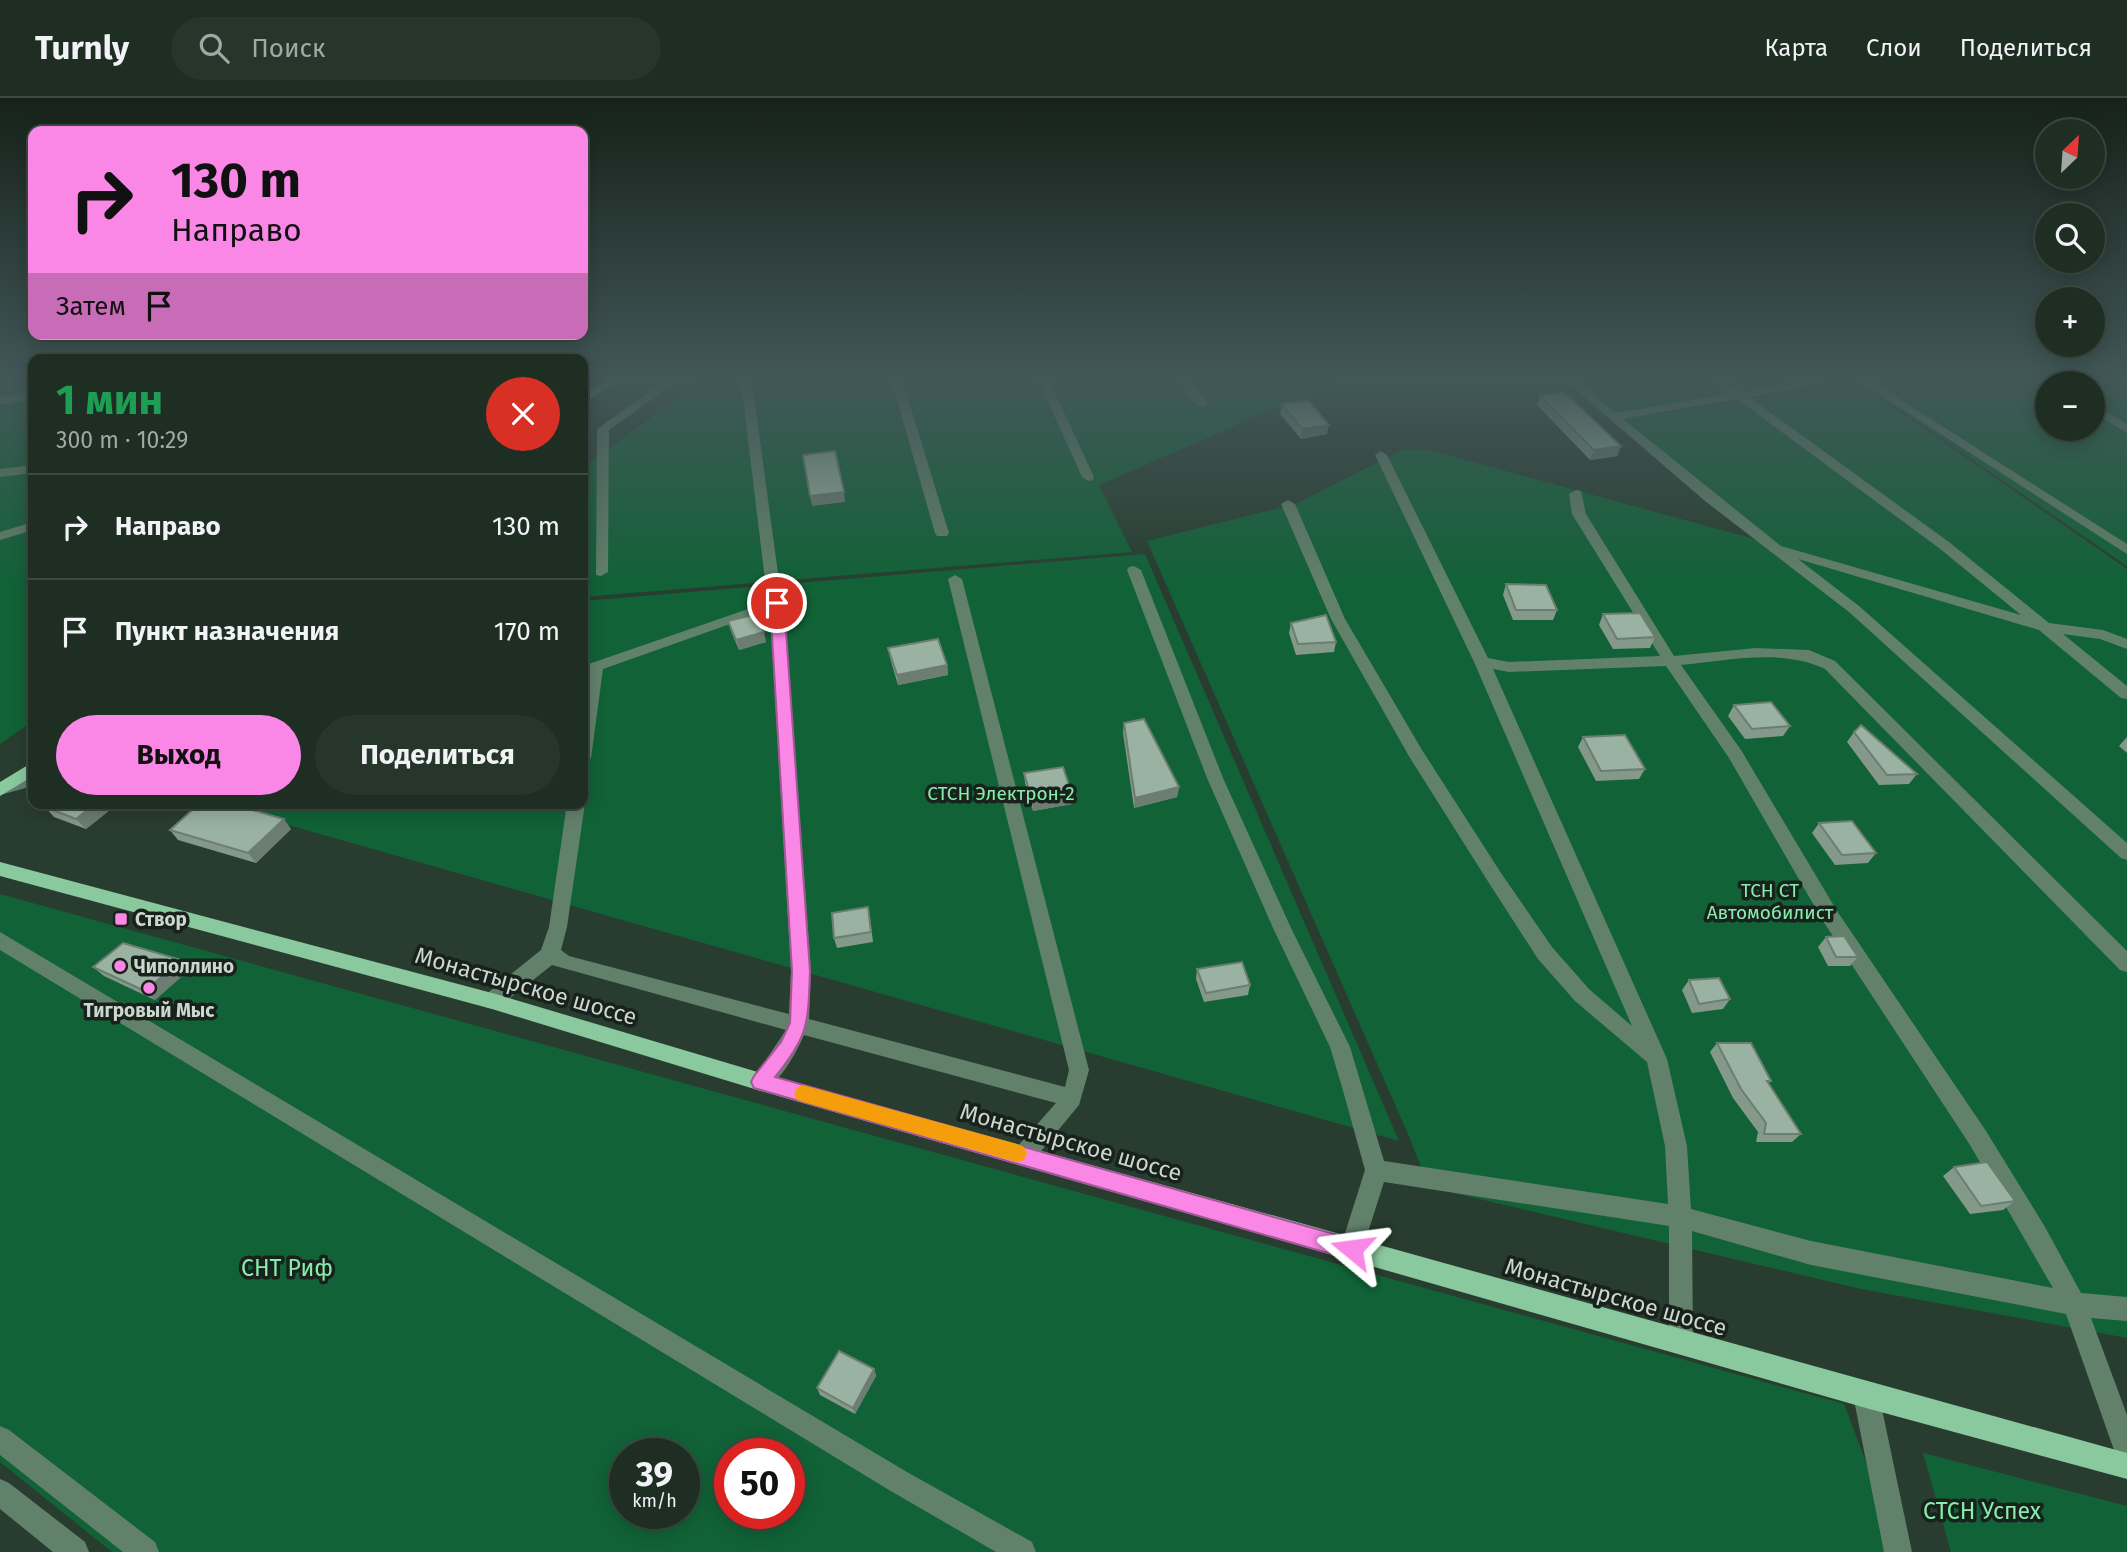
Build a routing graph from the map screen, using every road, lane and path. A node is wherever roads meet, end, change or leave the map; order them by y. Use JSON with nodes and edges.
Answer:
{"nodes":[{"id":1,"x":603,"y":450,"type":"edge"},
{"id":2,"x":755,"y":450,"type":"edge"},
{"id":3,"x":917,"y":450,"type":"edge"},
{"id":4,"x":1075,"y":450,"type":"edge"},
{"id":5,"x":1654,"y":450,"type":"edge"},
{"id":6,"x":1814,"y":450,"type":"edge"},
{"id":7,"x":1971,"y":450,"type":"edge"},
{"id":8,"x":1381,"y":455,"type":"dead end"},
{"id":9,"x":28,"y":469,"type":"edge"},
{"id":10,"x":0,"y":472,"type":"edge"},
{"id":11,"x":1088,"y":477,"type":"dead end"},
{"id":12,"x":1576,"y":494,"type":"dead end"},
{"id":13,"x":1288,"y":504,"type":"dead end"},
{"id":14,"x":28,"y":528,"type":"edge"},
{"id":15,"x":942,"y":533,"type":"dead end"},
{"id":16,"x":0,"y":536,"type":"edge"},
{"id":17,"x":1772,"y":547,"type":"junction"},
{"id":18,"x":2127,"y":550,"type":"edge"},
{"id":19,"x":1134,"y":570,"type":"dead end"},
{"id":20,"x":601,"y":572,"type":"dead end"},
{"id":21,"x":955,"y":579,"type":"dead end"},
{"id":22,"x":775,"y":595,"type":"junction"},
{"id":23,"x":2046,"y":627,"type":"junction"},
{"id":24,"x":2127,"y":644,"type":"edge"},
{"id":25,"x":1670,"y":661,"type":"junction"},
{"id":26,"x":1482,"y":662,"type":"junction"},
{"id":27,"x":589,"y":669,"type":"edge"},
{"id":28,"x":2127,"y":694,"type":"edge"},
{"id":29,"x":28,"y":771,"type":"edge"},
{"id":30,"x":28,"y":781,"type":"edge"},
{"id":31,"x":1,"y":789,"type":"edge"},
{"id":32,"x":575,"y":809,"type":"edge"},
{"id":33,"x":2127,"y":853,"type":"edge"},
{"id":34,"x":0,"y":869,"type":"edge"},
{"id":35,"x":0,"y":940,"type":"edge"},
{"id":36,"x":550,"y":953,"type":"junction"},
{"id":37,"x":2127,"y":964,"type":"edge"},
{"id":38,"x":492,"y":1001,"type":"junction"},
{"id":39,"x":799,"y":1023,"type":"junction"},
{"id":40,"x":1657,"y":1059,"type":"junction"},
{"id":41,"x":761,"y":1082,"type":"junction"},
{"id":42,"x":1072,"y":1098,"type":"junction"},
{"id":43,"x":1024,"y":1155,"type":"junction"},
{"id":44,"x":1376,"y":1170,"type":"junction"},
{"id":45,"x":1680,"y":1217,"type":"junction"},
{"id":46,"x":1352,"y":1249,"type":"junction"},
{"id":47,"x":2074,"y":1304,"type":"junction"},
{"id":48,"x":2127,"y":1309,"type":"edge"},
{"id":49,"x":1681,"y":1342,"type":"junction"},
{"id":50,"x":1866,"y":1395,"type":"junction"},
{"id":51,"x":0,"y":1439,"type":"edge"},
{"id":52,"x":2127,"y":1450,"type":"edge"},
{"id":53,"x":2127,"y":1466,"type":"edge"},
{"id":54,"x":0,"y":1493,"type":"edge"},
{"id":55,"x":75,"y":1552,"type":"edge"},
{"id":56,"x":145,"y":1552,"type":"edge"},
{"id":57,"x":1022,"y":1552,"type":"edge"},
{"id":58,"x":1898,"y":1552,"type":"edge"}],
"edges":[{"from":1,"to":20,"type":"street"},
{"from":2,"to":22,"type":"street"},
{"from":3,"to":15,"type":"street"},
{"from":4,"to":11,"type":"street"},
{"from":5,"to":17,"type":"street"},
{"from":6,"to":23,"type":"street"},
{"from":7,"to":18,"type":"street"},
{"from":8,"to":26,"type":"street"},
{"from":9,"to":10,"type":"street"},
{"from":12,"to":25,"type":"street"},
{"from":13,"to":40,"type":"street"},
{"from":14,"to":16,"type":"street"},
{"from":17,"to":23,"type":"street"},
{"from":17,"to":33,"type":"street"},
{"from":19,"to":44,"type":"street"},
{"from":21,"to":42,"type":"street"},
{"from":22,"to":27,"type":"street"},
{"from":22,"to":39,"type":"street"},
{"from":23,"to":24,"type":"street"},
{"from":23,"to":28,"type":"street"},
{"from":25,"to":26,"type":"street"},
{"from":25,"to":37,"type":"street"},
{"from":25,"to":47,"type":"street"},
{"from":26,"to":40,"type":"street"},
{"from":29,"to":31,"type":"main road"},
{"from":30,"to":31,"type":"street"},
{"from":32,"to":36,"type":"street"},
{"from":34,"to":38,"type":"main road","name":"Монастырское шоссе"},
{"from":35,"to":57,"type":"street"},
{"from":36,"to":38,"type":"street"},
{"from":36,"to":39,"type":"street"},
{"from":38,"to":41,"type":"main road","name":"Монастырское шоссе"},
{"from":39,"to":41,"type":"street"},
{"from":39,"to":42,"type":"street"},
{"from":40,"to":45,"type":"street"},
{"from":41,"to":43,"type":"main road","name":"Монастырское шоссе"},
{"from":42,"to":43,"type":"street"},
{"from":43,"to":46,"type":"main road","name":"Монастырское шоссе"},
{"from":44,"to":45,"type":"street"},
{"from":44,"to":46,"type":"street"},
{"from":45,"to":47,"type":"street"},
{"from":45,"to":49,"type":"street"},
{"from":46,"to":49,"type":"main road","name":"Монастырское шоссе"},
{"from":47,"to":48,"type":"street"},
{"from":47,"to":52,"type":"street"},
{"from":49,"to":50,"type":"main road","name":"Монастырское шоссе"},
{"from":50,"to":53,"type":"main road","name":"Монастырское шоссе"},
{"from":50,"to":58,"type":"street"},
{"from":51,"to":56,"type":"street"},
{"from":54,"to":55,"type":"street"}]}
